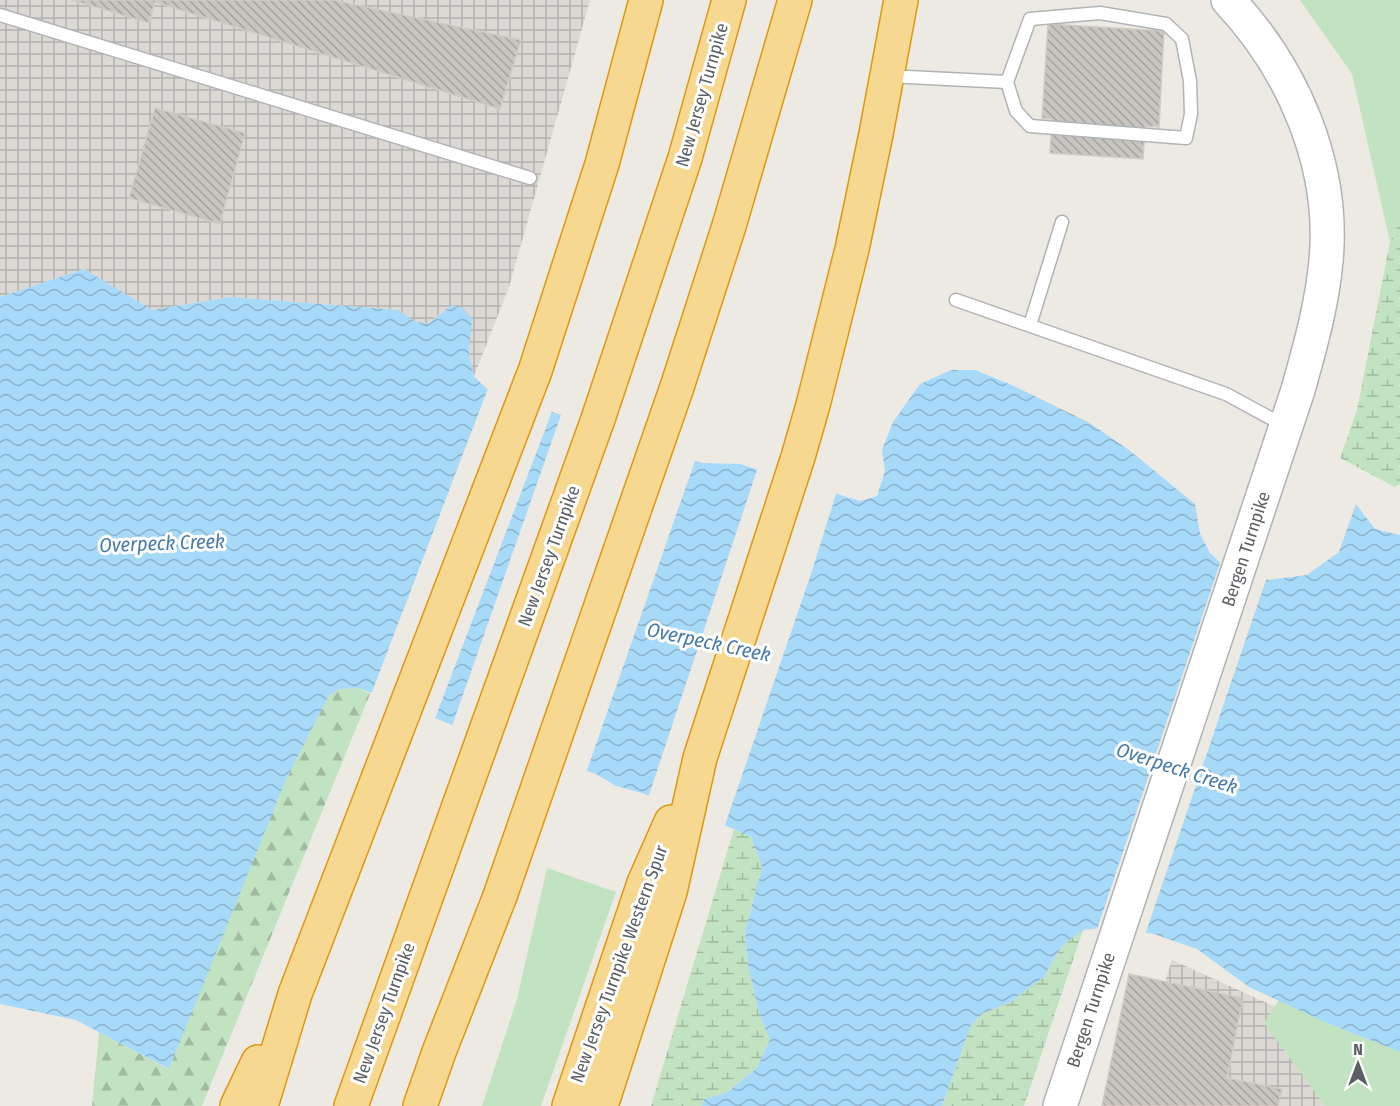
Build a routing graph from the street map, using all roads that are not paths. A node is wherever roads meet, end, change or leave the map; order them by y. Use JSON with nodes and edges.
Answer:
{"nodes":[{"id":1,"x":646,"y":0,"type":"edge"},
{"id":2,"x":729,"y":0,"type":"edge"},
{"id":3,"x":795,"y":0,"type":"edge"},
{"id":4,"x":901,"y":0,"type":"edge"},
{"id":5,"x":1228,"y":0,"type":"edge"},
{"id":6,"x":0,"y":15,"type":"edge"},
{"id":7,"x":887,"y":76,"type":"junction"},
{"id":8,"x":1007,"y":82,"type":"junction"},
{"id":9,"x":530,"y":178,"type":"dead end"},
{"id":10,"x":1062,"y":222,"type":"dead end"},
{"id":11,"x":956,"y":300,"type":"dead end"},
{"id":12,"x":1030,"y":325,"type":"junction"},
{"id":13,"x":1286,"y":426,"type":"junction"},
{"id":14,"x":678,"y":823,"type":"junction"},
{"id":15,"x":500,"y":896,"type":"junction"},
{"id":16,"x":295,"y":994,"type":"junction"},
{"id":17,"x":237,"y":1106,"type":"edge"},
{"id":18,"x":261,"y":1106,"type":"edge"},
{"id":19,"x":351,"y":1106,"type":"edge"},
{"id":20,"x":420,"y":1106,"type":"edge"},
{"id":21,"x":444,"y":1106,"type":"edge"},
{"id":22,"x":569,"y":1106,"type":"edge"},
{"id":23,"x":601,"y":1106,"type":"edge"},
{"id":24,"x":1060,"y":1106,"type":"edge"}],
"edges":[{"from":1,"to":16,"type":"highway"},
{"from":2,"to":19,"type":"highway","name":"New Jersey Turnpike"},
{"from":3,"to":15,"type":"highway"},
{"from":4,"to":7,"type":"highway"},
{"from":5,"to":13,"type":"main road","name":"Bergen Turnpike"},
{"from":6,"to":9,"type":"lane"},
{"from":7,"to":8,"type":"lane"},
{"from":7,"to":14,"type":"highway"},
{"from":8,"to":8,"type":"lane"},
{"from":10,"to":12,"type":"lane"},
{"from":11,"to":12,"type":"lane"},
{"from":12,"to":13,"type":"lane"},
{"from":13,"to":24,"type":"main road","name":"Bergen Turnpike"},
{"from":14,"to":22,"type":"highway","name":"New Jersey Turnpike Western Spur"},
{"from":14,"to":23,"type":"highway"},
{"from":15,"to":20,"type":"highway"},
{"from":15,"to":21,"type":"highway"},
{"from":16,"to":17,"type":"highway"},
{"from":16,"to":18,"type":"highway"}]}
